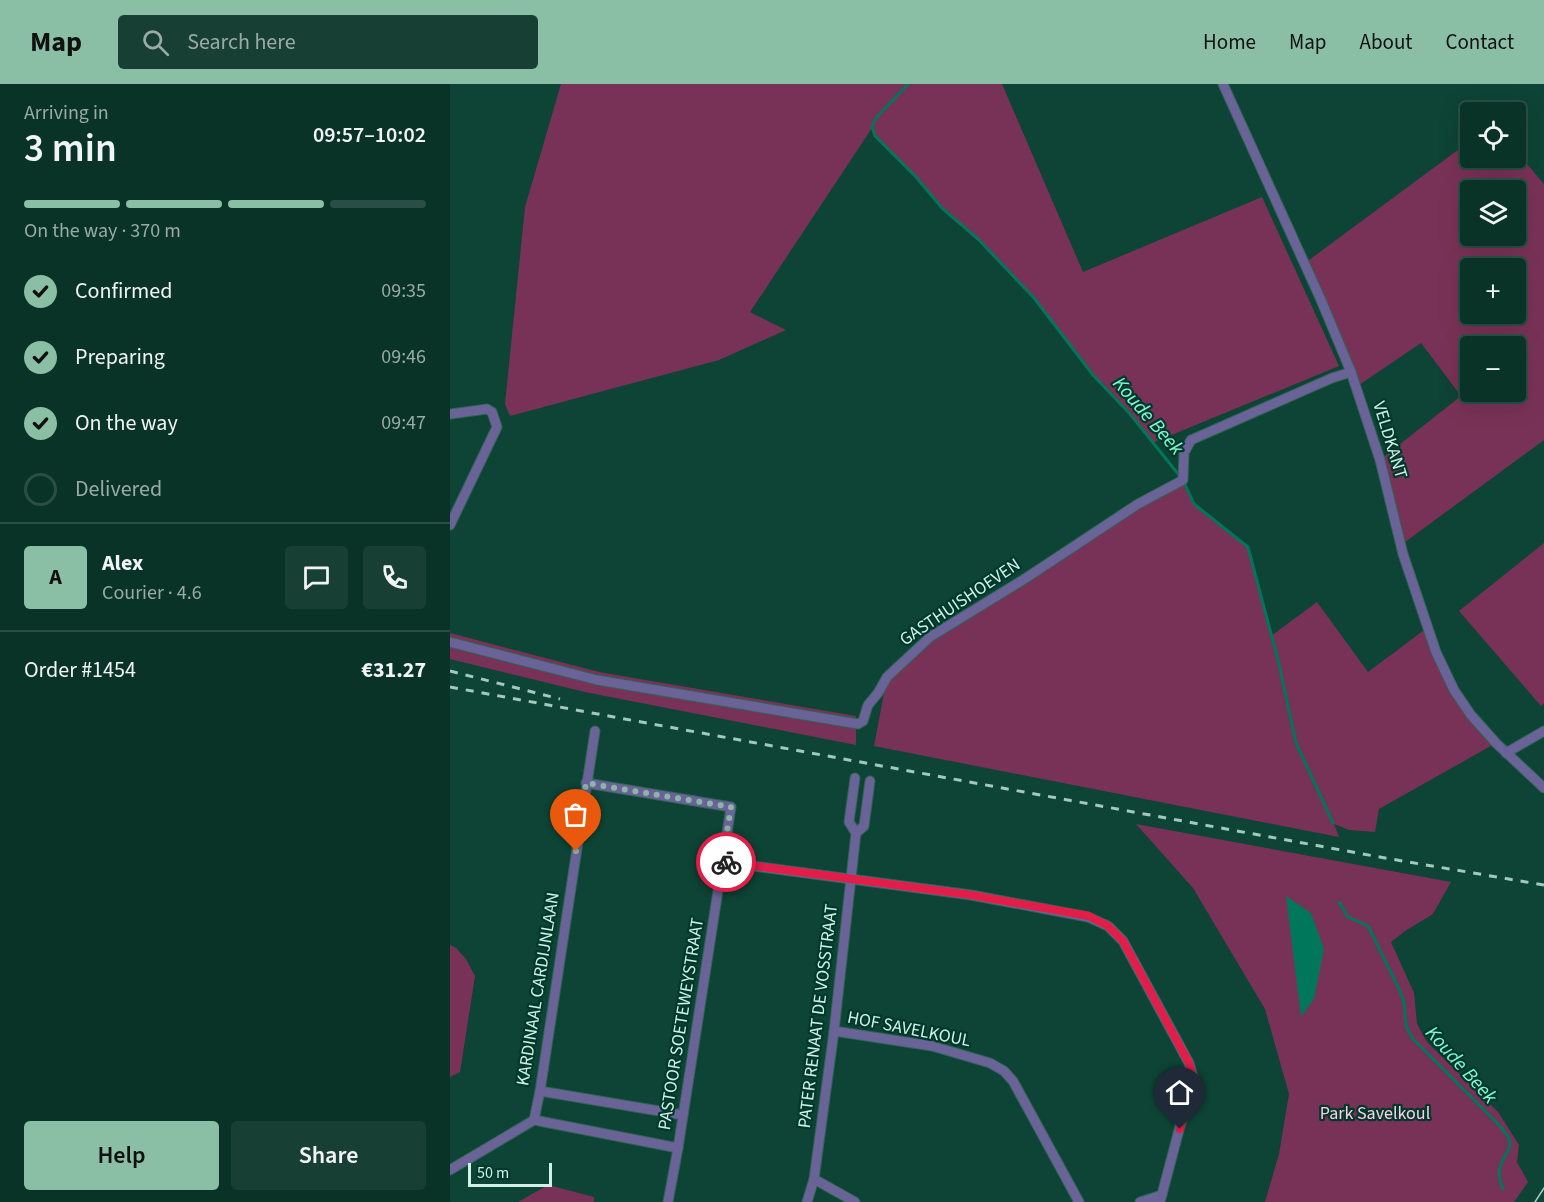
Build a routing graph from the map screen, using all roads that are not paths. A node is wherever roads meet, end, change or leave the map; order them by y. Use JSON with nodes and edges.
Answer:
{"nodes":[{"id":1,"x":1223,"y":84,"type":"edge"},
{"id":2,"x":1351,"y":372,"type":"junction"},
{"id":3,"x":450,"y":414,"type":"edge"},
{"id":4,"x":450,"y":525,"type":"edge"},
{"id":5,"x":450,"y":642,"type":"edge"},
{"id":6,"x":595,"y":731,"type":"dead end"},
{"id":7,"x":1544,"y":731,"type":"edge"},
{"id":8,"x":1506,"y":753,"type":"junction"},
{"id":9,"x":855,"y":778,"type":"dead end"},
{"id":10,"x":870,"y":781,"type":"dead end"},
{"id":11,"x":586,"y":783,"type":"junction"},
{"id":12,"x":1544,"y":788,"type":"edge"},
{"id":13,"x":856,"y":833,"type":"junction"},
{"id":14,"x":722,"y":862,"type":"junction"},
{"id":15,"x":852,"y":878,"type":"junction"},
{"id":16,"x":834,"y":1031,"type":"junction"},
{"id":17,"x":540,"y":1091,"type":"junction"},
{"id":18,"x":683,"y":1115,"type":"junction"},
{"id":19,"x":534,"y":1120,"type":"junction"},
{"id":20,"x":678,"y":1148,"type":"junction"},
{"id":21,"x":450,"y":1170,"type":"edge"},
{"id":22,"x":814,"y":1179,"type":"junction"},
{"id":23,"x":1161,"y":1199,"type":"edge"},
{"id":24,"x":668,"y":1202,"type":"edge"},
{"id":25,"x":807,"y":1202,"type":"edge"},
{"id":26,"x":855,"y":1202,"type":"edge"},
{"id":27,"x":1079,"y":1202,"type":"edge"},
{"id":28,"x":1140,"y":1202,"type":"edge"}],
"edges":[{"from":1,"to":2,"type":"street","name":"VELDKANT"},
{"from":2,"to":5,"type":"street","name":"GASTHUISHOEVEN"},
{"from":2,"to":8,"type":"street","name":"VELDKANT"},
{"from":3,"to":4,"type":"street"},
{"from":6,"to":11,"type":"street","name":"KARDINAAL CARDIJNLAAN"},
{"from":7,"to":8,"type":"street"},
{"from":8,"to":12,"type":"street","name":"VELDKANT"},
{"from":9,"to":13,"type":"street","name":"PATER RENAAT DE VOSSTRAAT"},
{"from":10,"to":13,"type":"street","name":"PATER RENAAT DE VOSSTRAAT"},
{"from":11,"to":14,"type":"street","name":"PASTOOR SOETEWEYSTRAAT"},
{"from":11,"to":17,"type":"street","name":"KARDINAAL CARDIJNLAAN"},
{"from":13,"to":15,"type":"street","name":"PATER RENAAT DE VOSSTRAAT"},
{"from":14,"to":15,"type":"street"},
{"from":14,"to":18,"type":"street","name":"PASTOOR SOETEWEYSTRAAT"},
{"from":15,"to":16,"type":"street","name":"PATER RENAAT DE VOSSTRAAT"},
{"from":15,"to":23,"type":"street"},
{"from":16,"to":22,"type":"street","name":"PATER RENAAT DE VOSSTRAAT"},
{"from":16,"to":27,"type":"street","name":"HOF SAVELKOUL"},
{"from":17,"to":18,"type":"street"},
{"from":17,"to":19,"type":"street","name":"KARDINAAL CARDIJNLAAN"},
{"from":18,"to":20,"type":"street","name":"PASTOOR SOETEWEYSTRAAT"},
{"from":19,"to":20,"type":"street"},
{"from":19,"to":21,"type":"street"},
{"from":20,"to":24,"type":"street","name":"PASTOOR SOETEWEYSTRAAT"},
{"from":22,"to":25,"type":"street","name":"PATER RENAAT DE VOSSTRAAT"},
{"from":22,"to":26,"type":"street"},
{"from":23,"to":28,"type":"street"}]}
